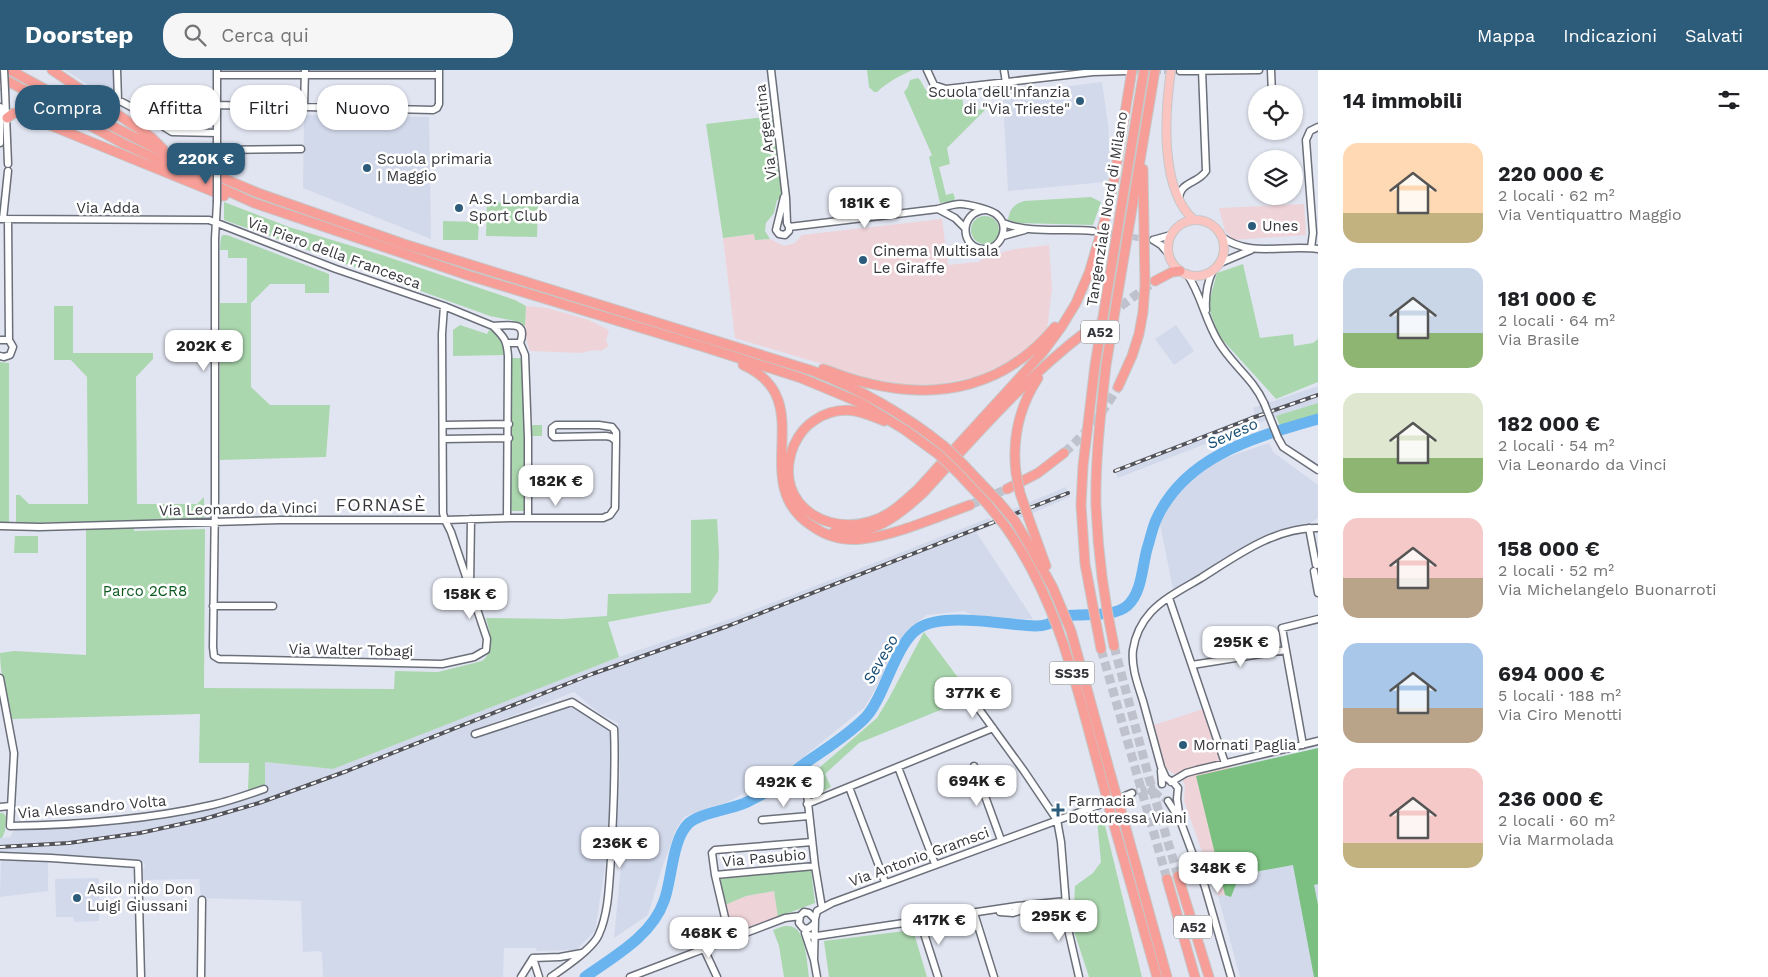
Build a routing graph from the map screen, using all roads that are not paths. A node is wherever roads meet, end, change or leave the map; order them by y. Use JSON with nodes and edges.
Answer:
{"nodes":[{"id":1,"x":10,"y":70,"type":"edge"},
{"id":2,"x":52,"y":70,"type":"edge"},
{"id":3,"x":117,"y":70,"type":"edge"},
{"id":4,"x":772,"y":70,"type":"edge"},
{"id":5,"x":927,"y":70,"type":"edge"},
{"id":6,"x":1004,"y":70,"type":"edge"},
{"id":7,"x":1129,"y":70,"type":"edge"},
{"id":8,"x":1144,"y":70,"type":"edge"},
{"id":9,"x":1155,"y":70,"type":"edge"},
{"id":10,"x":1171,"y":70,"type":"edge"},
{"id":11,"x":1259,"y":70,"type":"edge"},
{"id":12,"x":1271,"y":70,"type":"edge"},
{"id":13,"x":1180,"y":71,"type":"edge"},
{"id":14,"x":1202,"y":71,"type":"edge"},
{"id":15,"x":217,"y":72,"type":"edge"},
{"id":16,"x":304,"y":72,"type":"edge"},
{"id":17,"x":1,"y":73,"type":"edge"},
{"id":18,"x":350,"y":73,"type":"edge"},
{"id":19,"x":439,"y":73,"type":"edge"},
{"id":20,"x":1006,"y":83,"type":"junction"},
{"id":21,"x":217,"y":85,"type":"edge"},
{"id":22,"x":304,"y":85,"type":"edge"},
{"id":23,"x":1272,"y":85,"type":"edge"},
{"id":24,"x":307,"y":107,"type":"edge"},
{"id":25,"x":0,"y":108,"type":"edge"},
{"id":26,"x":7,"y":118,"type":"junction"},
{"id":27,"x":1318,"y":127,"type":"edge"},
{"id":28,"x":217,"y":130,"type":"edge"},
{"id":29,"x":217,"y":134,"type":"junction"},
{"id":30,"x":0,"y":143,"type":"edge"},
{"id":31,"x":1142,"y":148,"type":"junction"},
{"id":32,"x":301,"y":149,"type":"dead end"},
{"id":33,"x":217,"y":150,"type":"junction"},
{"id":34,"x":0,"y":155,"type":"edge"},
{"id":35,"x":171,"y":156,"type":"junction"},
{"id":36,"x":8,"y":164,"type":"junction"},
{"id":37,"x":8,"y":172,"type":"junction"},
{"id":38,"x":0,"y":180,"type":"edge"},
{"id":39,"x":785,"y":190,"type":"junction"},
{"id":40,"x":0,"y":196,"type":"edge"},
{"id":41,"x":254,"y":203,"type":"junction"},
{"id":42,"x":1180,"y":203,"type":"junction"},
{"id":43,"x":4,"y":208,"type":"junction"},
{"id":44,"x":938,"y":209,"type":"junction"},
{"id":45,"x":985,"y":210,"type":"junction"},
{"id":46,"x":4,"y":219,"type":"edge"},
{"id":47,"x":1194,"y":220,"type":"junction"},
{"id":48,"x":216,"y":223,"type":"junction"},
{"id":49,"x":778,"y":223,"type":"junction"},
{"id":50,"x":1003,"y":223,"type":"junction"},
{"id":51,"x":788,"y":225,"type":"junction"},
{"id":52,"x":1179,"y":225,"type":"junction"},
{"id":53,"x":965,"y":228,"type":"junction"},
{"id":54,"x":1026,"y":230,"type":"junction"},
{"id":55,"x":1093,"y":231,"type":"tunnel mouth"},
{"id":56,"x":1171,"y":235,"type":"junction"},
{"id":57,"x":1003,"y":236,"type":"junction"},
{"id":58,"x":1222,"y":237,"type":"junction"},
{"id":59,"x":1257,"y":249,"type":"junction"},
{"id":60,"x":1315,"y":249,"type":"edge"},
{"id":61,"x":1168,"y":253,"type":"junction"},
{"id":62,"x":1220,"y":262,"type":"junction"},
{"id":63,"x":1213,"y":270,"type":"junction"},
{"id":64,"x":1183,"y":273,"type":"junction"},
{"id":65,"x":1155,"y":281,"type":"tunnel mouth"},
{"id":66,"x":1082,"y":288,"type":"junction"},
{"id":67,"x":444,"y":306,"type":"junction"},
{"id":68,"x":1206,"y":316,"type":"junction"},
{"id":69,"x":493,"y":326,"type":"junction"},
{"id":70,"x":1088,"y":330,"type":"tunnel mouth"},
{"id":71,"x":0,"y":340,"type":"edge"},
{"id":72,"x":9,"y":340,"type":"junction"},
{"id":73,"x":507,"y":343,"type":"junction"},
{"id":74,"x":520,"y":343,"type":"junction"},
{"id":75,"x":704,"y":347,"type":"junction"},
{"id":76,"x":757,"y":353,"type":"junction"},
{"id":77,"x":0,"y":356,"type":"edge"},
{"id":78,"x":1054,"y":359,"type":"junction"},
{"id":79,"x":1118,"y":387,"type":"tunnel mouth"},
{"id":80,"x":509,"y":424,"type":"junction"},
{"id":81,"x":443,"y":425,"type":"junction"},
{"id":82,"x":508,"y":438,"type":"junction"},
{"id":83,"x":443,"y":439,"type":"junction"},
{"id":84,"x":920,"y":440,"type":"junction"},
{"id":85,"x":616,"y":441,"type":"junction"},
{"id":86,"x":1064,"y":453,"type":"tunnel mouth"},
{"id":87,"x":1318,"y":470,"type":"edge"},
{"id":88,"x":1007,"y":489,"type":"tunnel mouth"},
{"id":89,"x":970,"y":505,"type":"tunnel mouth"},
{"id":90,"x":507,"y":518,"type":"junction"},
{"id":91,"x":528,"y":518,"type":"junction"},
{"id":92,"x":471,"y":519,"type":"junction"},
{"id":93,"x":445,"y":520,"type":"junction"},
{"id":94,"x":214,"y":522,"type":"junction"},
{"id":95,"x":805,"y":522,"type":"junction"},
{"id":96,"x":1318,"y":523,"type":"edge"},
{"id":97,"x":0,"y":526,"type":"edge"},
{"id":98,"x":1309,"y":528,"type":"junction"},
{"id":99,"x":1318,"y":528,"type":"edge"},
{"id":100,"x":1053,"y":588,"type":"junction"},
{"id":101,"x":470,"y":590,"type":"junction"},
{"id":102,"x":1318,"y":593,"type":"edge"},
{"id":103,"x":1169,"y":598,"type":"junction"},
{"id":104,"x":213,"y":606,"type":"junction"},
{"id":105,"x":273,"y":606,"type":"dead end"},
{"id":106,"x":1318,"y":620,"type":"edge"},
{"id":107,"x":1114,"y":646,"type":"tunnel mouth"},
{"id":108,"x":1101,"y":650,"type":"tunnel mouth"},
{"id":109,"x":1286,"y":650,"type":"junction"},
{"id":110,"x":1192,"y":665,"type":"junction"},
{"id":111,"x":0,"y":678,"type":"edge"},
{"id":112,"x":971,"y":698,"type":"dead end"},
{"id":113,"x":993,"y":728,"type":"junction"},
{"id":114,"x":475,"y":734,"type":"dead end"},
{"id":115,"x":1318,"y":741,"type":"edge"},
{"id":116,"x":1303,"y":745,"type":"junction"},
{"id":117,"x":1225,"y":763,"type":"junction"},
{"id":118,"x":974,"y":766,"type":"dead end"},
{"id":119,"x":898,"y":767,"type":"junction"},
{"id":120,"x":1161,"y":767,"type":"junction"},
{"id":121,"x":1192,"y":771,"type":"junction"},
{"id":122,"x":805,"y":776,"type":"dead end"},
{"id":123,"x":1171,"y":782,"type":"junction"},
{"id":124,"x":849,"y":787,"type":"junction"},
{"id":125,"x":264,"y":789,"type":"dead end"},
{"id":126,"x":1177,"y":793,"type":"junction"},
{"id":127,"x":807,"y":804,"type":"junction"},
{"id":128,"x":1100,"y":805,"type":"dead end"},
{"id":129,"x":10,"y":806,"type":"junction"},
{"id":130,"x":0,"y":807,"type":"edge"},
{"id":131,"x":809,"y":816,"type":"junction"},
{"id":132,"x":762,"y":820,"type":"dead end"},
{"id":133,"x":1057,"y":820,"type":"junction"},
{"id":134,"x":1180,"y":820,"type":"junction"},
{"id":135,"x":1001,"y":840,"type":"junction"},
{"id":136,"x":812,"y":842,"type":"junction"},
{"id":137,"x":0,"y":856,"type":"edge"},
{"id":138,"x":935,"y":864,"type":"junction"},
{"id":139,"x":815,"y":866,"type":"junction"},
{"id":140,"x":715,"y":875,"type":"junction"},
{"id":141,"x":1178,"y":876,"type":"tunnel mouth"},
{"id":142,"x":1167,"y":879,"type":"tunnel mouth"},
{"id":143,"x":885,"y":882,"type":"junction"},
{"id":144,"x":202,"y":900,"type":"dead end"},
{"id":145,"x":1066,"y":901,"type":"junction"},
{"id":146,"x":821,"y":906,"type":"junction"},
{"id":147,"x":806,"y":912,"type":"junction"},
{"id":148,"x":974,"y":913,"type":"junction"},
{"id":149,"x":800,"y":916,"type":"junction"},
{"id":150,"x":781,"y":921,"type":"junction"},
{"id":151,"x":814,"y":921,"type":"junction"},
{"id":152,"x":920,"y":921,"type":"junction"},
{"id":153,"x":800,"y":926,"type":"junction"},
{"id":154,"x":806,"y":934,"type":"junction"},
{"id":155,"x":815,"y":936,"type":"junction"},
{"id":156,"x":730,"y":939,"type":"junction"},
{"id":157,"x":704,"y":949,"type":"junction"},
{"id":158,"x":582,"y":953,"type":"junction"},
{"id":159,"x":533,"y":958,"type":"junction"},
{"id":160,"x":814,"y":960,"type":"junction"},
{"id":161,"x":141,"y":977,"type":"edge"},
{"id":162,"x":201,"y":977,"type":"edge"},
{"id":163,"x":521,"y":977,"type":"edge"},
{"id":164,"x":539,"y":977,"type":"edge"},
{"id":165,"x":551,"y":977,"type":"edge"},
{"id":166,"x":630,"y":977,"type":"edge"},
{"id":167,"x":717,"y":977,"type":"edge"},
{"id":168,"x":817,"y":977,"type":"edge"},
{"id":169,"x":938,"y":977,"type":"edge"},
{"id":170,"x":994,"y":977,"type":"edge"},
{"id":171,"x":1079,"y":977,"type":"edge"},
{"id":172,"x":1157,"y":977,"type":"edge"},
{"id":173,"x":1167,"y":977,"type":"edge"},
{"id":174,"x":1195,"y":977,"type":"edge"},
{"id":175,"x":1209,"y":977,"type":"edge"},
{"id":176,"x":1231,"y":977,"type":"edge"}],
"edges":[{"from":1,"to":35,"type":"highway"},
{"from":2,"to":35,"type":"highway"},
{"from":3,"to":29,"type":"street"},
{"from":4,"to":39,"type":"street","name":"Via Argentina"},
{"from":5,"to":20,"type":"street"},
{"from":6,"to":20,"type":"street"},
{"from":7,"to":20,"type":"street"},
{"from":7,"to":66,"type":"highway"},
{"from":8,"to":108,"type":"highway","name":"Tangenziale Nord di Milano","number":"A52"},
{"from":9,"to":31,"type":"highway","name":"Tangenziale Nord di Milano","number":"A52"},
{"from":10,"to":42,"type":"main road"},
{"from":11,"to":14,"type":"street"},
{"from":12,"to":23,"type":"street"},
{"from":13,"to":14,"type":"street"},
{"from":14,"to":42,"type":"street"},
{"from":15,"to":16,"type":"street"},
{"from":15,"to":21,"type":"street"},
{"from":16,"to":18,"type":"street"},
{"from":16,"to":22,"type":"street"},
{"from":17,"to":26,"type":"street","bridge":true},
{"from":17,"to":41,"type":"highway"},
{"from":18,"to":19,"type":"street"},
{"from":19,"to":24,"type":"street"},
{"from":25,"to":30,"type":"street"},
{"from":26,"to":36,"type":"street"},
{"from":26,"to":41,"type":"highway"},
{"from":27,"to":60,"type":"street"},
{"from":28,"to":29,"type":"street"},
{"from":29,"to":33,"type":"street"},
{"from":31,"to":79,"type":"highway"},
{"from":31,"to":107,"type":"highway","name":"Tangenziale Nord di Milano","number":"A52"},
{"from":32,"to":33,"type":"street"},
{"from":33,"to":48,"type":"street","bridge":true},
{"from":34,"to":36,"type":"street"},
{"from":35,"to":76,"type":"highway"},
{"from":36,"to":37,"type":"street"},
{"from":37,"to":38,"type":"street"},
{"from":37,"to":43,"type":"street"},
{"from":39,"to":49,"type":"street","name":"Via Argentina"},
{"from":39,"to":51,"type":"street","name":"Via Argentina"},
{"from":40,"to":43,"type":"street"},
{"from":41,"to":75,"type":"highway"},
{"from":42,"to":47,"type":"main road"},
{"from":42,"to":52,"type":"main road"},
{"from":43,"to":46,"type":"street"},
{"from":44,"to":45,"type":"street"},
{"from":44,"to":51,"type":"street"},
{"from":44,"to":53,"type":"street"},
{"from":45,"to":50,"type":"street"},
{"from":45,"to":53,"type":"street"},
{"from":46,"to":48,"type":"street","name":"Via Adda"},
{"from":46,"to":72,"type":"street"},
{"from":47,"to":52,"type":"main road"},
{"from":47,"to":58,"type":"main road"},
{"from":48,"to":67,"type":"street","name":"Via Piero della Francesca"},
{"from":48,"to":94,"type":"street"},
{"from":49,"to":51,"type":"street"},
{"from":49,"to":51,"type":"street"},
{"from":50,"to":54,"type":"street"},
{"from":50,"to":57,"type":"street"},
{"from":52,"to":56,"type":"main road"},
{"from":53,"to":57,"type":"street"},
{"from":54,"to":55,"type":"street"},
{"from":54,"to":57,"type":"street"},
{"from":56,"to":61,"type":"main road"},
{"from":56,"to":61,"type":"street"},
{"from":58,"to":59,"type":"street"},
{"from":58,"to":62,"type":"main road"},
{"from":59,"to":60,"type":"street"},
{"from":59,"to":62,"type":"street"},
{"from":61,"to":64,"type":"main road"},
{"from":62,"to":63,"type":"main road"},
{"from":63,"to":64,"type":"main road"},
{"from":63,"to":68,"type":"street"},
{"from":64,"to":65,"type":"highway"},
{"from":64,"to":68,"type":"street"},
{"from":66,"to":76,"type":"highway"},
{"from":66,"to":84,"type":"highway"},
{"from":67,"to":69,"type":"street","name":"Via Piero della Francesca"},
{"from":67,"to":81,"type":"street"},
{"from":68,"to":87,"type":"street","bridge":true},
{"from":69,"to":73,"type":"street"},
{"from":69,"to":74,"type":"street"},
{"from":70,"to":78,"type":"highway"},
{"from":71,"to":72,"type":"street"},
{"from":72,"to":77,"type":"street"},
{"from":73,"to":74,"type":"street"},
{"from":73,"to":80,"type":"street"},
{"from":74,"to":91,"type":"street"},
{"from":75,"to":84,"type":"highway"},
{"from":75,"to":95,"type":"highway"},
{"from":76,"to":100,"type":"highway","bridge":true},
{"from":78,"to":95,"type":"highway"},
{"from":78,"to":100,"type":"highway","bridge":true},
{"from":80,"to":81,"type":"street"},
{"from":80,"to":82,"type":"street"},
{"from":81,"to":83,"type":"street"},
{"from":82,"to":83,"type":"street"},
{"from":82,"to":90,"type":"street"},
{"from":83,"to":93,"type":"street"},
{"from":84,"to":172,"type":"highway","number":"SS35","bridge":true},
{"from":85,"to":85,"type":"street"},
{"from":85,"to":91,"type":"street","name":"Via Leonardo da Vinci"},
{"from":86,"to":88,"type":"highway"},
{"from":89,"to":95,"type":"highway"},
{"from":90,"to":91,"type":"street","name":"Via Leonardo da Vinci"},
{"from":90,"to":92,"type":"street","name":"Via Leonardo da Vinci"},
{"from":92,"to":93,"type":"street","name":"Via Leonardo da Vinci"},
{"from":92,"to":101,"type":"street"},
{"from":93,"to":94,"type":"street","name":"Via Leonardo da Vinci"},
{"from":93,"to":101,"type":"street"},
{"from":94,"to":97,"type":"street","name":"Via Leonardo da Vinci"},
{"from":94,"to":104,"type":"street"},
{"from":96,"to":98,"type":"street"},
{"from":98,"to":99,"type":"street"},
{"from":98,"to":102,"type":"street"},
{"from":98,"to":103,"type":"street"},
{"from":100,"to":173,"type":"highway","number":"SS35","bridge":true},
{"from":101,"to":104,"type":"street","name":"Via Walter Tobagi"},
{"from":103,"to":110,"type":"street"},
{"from":103,"to":120,"type":"street"},
{"from":104,"to":105,"type":"street"},
{"from":106,"to":109,"type":"street"},
{"from":109,"to":110,"type":"street"},
{"from":109,"to":116,"type":"street"},
{"from":110,"to":117,"type":"street"},
{"from":111,"to":129,"type":"street"},
{"from":112,"to":113,"type":"street"},
{"from":113,"to":119,"type":"street"},
{"from":113,"to":133,"type":"street"},
{"from":114,"to":158,"type":"street"},
{"from":115,"to":116,"type":"street"},
{"from":116,"to":117,"type":"street"},
{"from":117,"to":121,"type":"street"},
{"from":118,"to":135,"type":"street"},
{"from":119,"to":124,"type":"street"},
{"from":119,"to":138,"type":"street"},
{"from":120,"to":123,"type":"street"},
{"from":120,"to":123,"type":"street"},
{"from":121,"to":123,"type":"street"},
{"from":121,"to":126,"type":"street"},
{"from":122,"to":127,"type":"street"},
{"from":123,"to":126,"type":"street"},
{"from":124,"to":127,"type":"street"},
{"from":124,"to":143,"type":"street"},
{"from":125,"to":129,"type":"street","name":"Via Alessandro Volta"},
{"from":126,"to":134,"type":"street"},
{"from":126,"to":134,"type":"street"},
{"from":127,"to":131,"type":"street"},
{"from":128,"to":133,"type":"street","name":"Via Antonio Gramsci"},
{"from":129,"to":130,"type":"street"},
{"from":131,"to":132,"type":"street"},
{"from":131,"to":136,"type":"street"},
{"from":133,"to":135,"type":"street","name":"Via Antonio Gramsci"},
{"from":133,"to":145,"type":"street"},
{"from":134,"to":176,"type":"street"},
{"from":135,"to":138,"type":"street","name":"Via Antonio Gramsci"},
{"from":136,"to":139,"type":"street"},
{"from":136,"to":140,"type":"street"},
{"from":137,"to":161,"type":"street"},
{"from":138,"to":143,"type":"street","name":"Via Antonio Gramsci"},
{"from":139,"to":140,"type":"street","name":"Via Pasubio"},
{"from":139,"to":146,"type":"street"},
{"from":140,"to":156,"type":"street"},
{"from":141,"to":175,"type":"highway","number":"A52"},
{"from":142,"to":174,"type":"highway","number":"A52"},
{"from":143,"to":146,"type":"street","name":"Via Antonio Gramsci"},
{"from":144,"to":162,"type":"street"},
{"from":145,"to":148,"type":"street"},
{"from":145,"to":171,"type":"street"},
{"from":146,"to":147,"type":"street","name":"Via Antonio Gramsci"},
{"from":146,"to":151,"type":"street","name":"Via Antonio Gramsci"},
{"from":147,"to":149,"type":"street"},
{"from":147,"to":151,"type":"street"},
{"from":148,"to":152,"type":"street"},
{"from":148,"to":170,"type":"street"},
{"from":149,"to":150,"type":"street"},
{"from":149,"to":153,"type":"street"},
{"from":150,"to":153,"type":"street"},
{"from":150,"to":156,"type":"street"},
{"from":151,"to":153,"type":"street"},
{"from":151,"to":155,"type":"street"},
{"from":152,"to":155,"type":"street"},
{"from":152,"to":169,"type":"street"},
{"from":153,"to":154,"type":"street"},
{"from":154,"to":155,"type":"street"},
{"from":154,"to":160,"type":"street"},
{"from":155,"to":160,"type":"street"},
{"from":156,"to":157,"type":"street"},
{"from":157,"to":166,"type":"street"},
{"from":157,"to":167,"type":"street"},
{"from":158,"to":159,"type":"street"},
{"from":158,"to":165,"type":"street"},
{"from":159,"to":163,"type":"street"},
{"from":159,"to":164,"type":"street"},
{"from":160,"to":168,"type":"street"}]}
